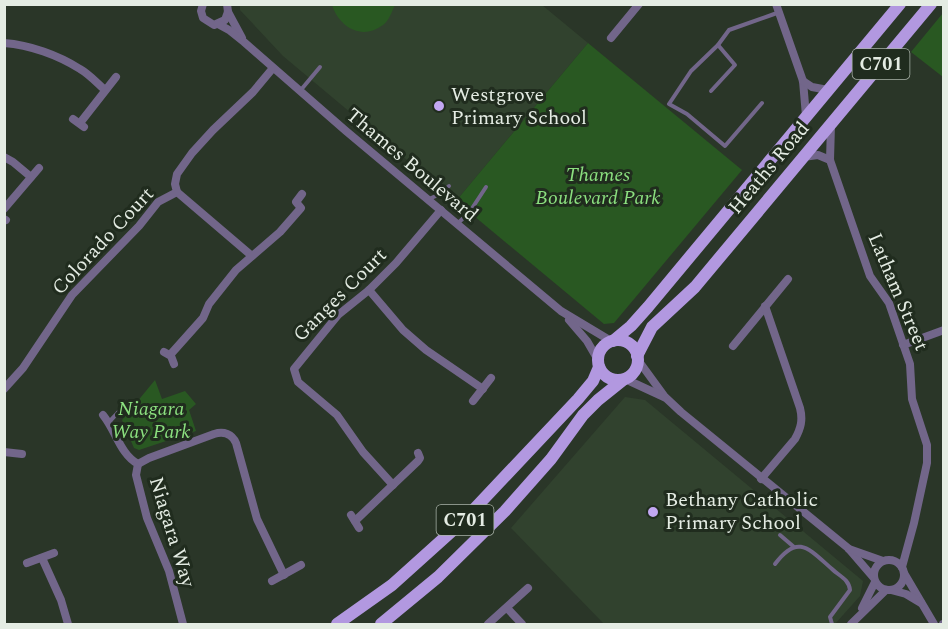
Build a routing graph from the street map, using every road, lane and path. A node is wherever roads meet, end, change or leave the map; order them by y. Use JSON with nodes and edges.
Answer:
{"nodes":[{"id":1,"x":639,"y":4,"type":"edge"},
{"id":2,"x":900,"y":4,"type":"edge"},
{"id":3,"x":932,"y":4,"type":"edge"},
{"id":4,"x":200,"y":6,"type":"edge"},
{"id":5,"x":228,"y":7,"type":"edge"},
{"id":6,"x":777,"y":8,"type":"edge"},
{"id":7,"x":218,"y":24,"type":"junction"},
{"id":8,"x":611,"y":38,"type":"dead end"},
{"id":9,"x":244,"y":42,"type":"junction"},
{"id":10,"x":4,"y":43,"type":"edge"},
{"id":11,"x":718,"y":45,"type":"junction"},
{"id":12,"x":320,"y":67,"type":"dead end"},
{"id":13,"x":273,"y":68,"type":"junction"},
{"id":14,"x":116,"y":77,"type":"dead end"},
{"id":15,"x":803,"y":81,"type":"junction"},
{"id":16,"x":105,"y":90,"type":"junction"},
{"id":17,"x":828,"y":90,"type":"junction"},
{"id":18,"x":300,"y":91,"type":"junction"},
{"id":19,"x":711,"y":91,"type":"dead end"},
{"id":20,"x":762,"y":103,"type":"dead end"},
{"id":21,"x":806,"y":116,"type":"junction"},
{"id":22,"x":79,"y":123,"type":"dead end"},
{"id":23,"x":831,"y":124,"type":"junction"},
{"id":24,"x":4,"y":157,"type":"edge"},
{"id":25,"x":803,"y":157,"type":"junction"},
{"id":26,"x":830,"y":160,"type":"junction"},
{"id":27,"x":39,"y":168,"type":"dead end"},
{"id":28,"x":31,"y":177,"type":"junction"},
{"id":29,"x":449,"y":186,"type":"dead end"},
{"id":30,"x":486,"y":187,"type":"dead end"},
{"id":31,"x":177,"y":192,"type":"junction"},
{"id":32,"x":302,"y":194,"type":"dead end"},
{"id":33,"x":428,"y":199,"type":"junction"},
{"id":34,"x":4,"y":209,"type":"edge"},
{"id":35,"x":441,"y":210,"type":"junction"},
{"id":36,"x":458,"y":224,"type":"junction"},
{"id":37,"x":252,"y":256,"type":"junction"},
{"id":38,"x":788,"y":279,"type":"dead end"},
{"id":39,"x":369,"y":290,"type":"junction"},
{"id":40,"x":765,"y":306,"type":"junction"},
{"id":41,"x":561,"y":311,"type":"junction"},
{"id":42,"x":944,"y":330,"type":"edge"},
{"id":43,"x":612,"y":341,"type":"junction"},
{"id":44,"x":903,"y":345,"type":"junction"},
{"id":45,"x":733,"y":346,"type":"dead end"},
{"id":46,"x":637,"y":358,"type":"junction"},
{"id":47,"x":598,"y":363,"type":"junction"},
{"id":48,"x":174,"y":364,"type":"dead end"},
{"id":49,"x":491,"y":378,"type":"dead end"},
{"id":50,"x":624,"y":379,"type":"junction"},
{"id":51,"x":4,"y":389,"type":"edge"},
{"id":52,"x":483,"y":389,"type":"junction"},
{"id":53,"x":665,"y":398,"type":"junction"},
{"id":54,"x":473,"y":401,"type":"dead end"},
{"id":55,"x":129,"y":402,"type":"dead end"},
{"id":56,"x":103,"y":415,"type":"dead end"},
{"id":57,"x":109,"y":422,"type":"junction"},
{"id":58,"x":5,"y":452,"type":"edge"},
{"id":59,"x":418,"y":453,"type":"dead end"},
{"id":60,"x":22,"y":454,"type":"dead end"},
{"id":61,"x":138,"y":464,"type":"junction"},
{"id":62,"x":761,"y":479,"type":"junction"},
{"id":63,"x":393,"y":485,"type":"junction"},
{"id":64,"x":355,"y":522,"type":"dead end"},
{"id":65,"x":780,"y":535,"type":"dead end"},
{"id":66,"x":907,"y":544,"type":"junction"},
{"id":67,"x":794,"y":547,"type":"junction"},
{"id":68,"x":848,"y":549,"type":"junction"},
{"id":69,"x":54,"y":554,"type":"dead end"},
{"id":70,"x":42,"y":558,"type":"junction"},
{"id":71,"x":885,"y":560,"type":"junction"},
{"id":72,"x":27,"y":563,"type":"dead end"},
{"id":73,"x":775,"y":564,"type":"dead end"},
{"id":74,"x":301,"y":565,"type":"dead end"},
{"id":75,"x":903,"y":570,"type":"junction"},
{"id":76,"x":284,"y":575,"type":"junction"},
{"id":77,"x":874,"y":579,"type":"junction"},
{"id":78,"x":272,"y":581,"type":"dead end"},
{"id":79,"x":528,"y":588,"type":"dead end"},
{"id":80,"x":888,"y":590,"type":"junction"},
{"id":81,"x":922,"y":604,"type":"junction"},
{"id":82,"x":507,"y":608,"type":"junction"},
{"id":83,"x":859,"y":615,"type":"junction"},
{"id":84,"x":68,"y":624,"type":"edge"},
{"id":85,"x":183,"y":624,"type":"edge"},
{"id":86,"x":337,"y":624,"type":"edge"},
{"id":87,"x":381,"y":624,"type":"edge"},
{"id":88,"x":488,"y":624,"type":"edge"},
{"id":89,"x":522,"y":624,"type":"edge"},
{"id":90,"x":832,"y":624,"type":"edge"},
{"id":91,"x":851,"y":624,"type":"edge"},
{"id":92,"x":934,"y":624,"type":"edge"}],
"edges":[{"from":1,"to":8,"type":"street"},
{"from":2,"to":17,"type":"main road","name":"Heaths Road","number":"C701"},
{"from":3,"to":23,"type":"main road","name":"Heaths Road","number":"C701"},
{"from":4,"to":7,"type":"street","name":"Thames Boulevard"},
{"from":5,"to":7,"type":"street"},
{"from":5,"to":9,"type":"street","name":"Thames Boulevard"},
{"from":6,"to":11,"type":"lane"},
{"from":6,"to":15,"type":"street"},
{"from":7,"to":9,"type":"street","name":"Thames Boulevard"},
{"from":9,"to":13,"type":"street","name":"Thames Boulevard"},
{"from":10,"to":16,"type":"street"},
{"from":11,"to":19,"type":"lane"},
{"from":11,"to":20,"type":"lane"},
{"from":12,"to":18,"type":"lane"},
{"from":13,"to":18,"type":"street","name":"Thames Boulevard"},
{"from":13,"to":31,"type":"street","name":"Colorado Court"},
{"from":14,"to":16,"type":"street"},
{"from":15,"to":17,"type":"street"},
{"from":15,"to":21,"type":"street"},
{"from":16,"to":22,"type":"street"},
{"from":17,"to":21,"type":"main road","name":"Heaths Road","number":"C701"},
{"from":18,"to":33,"type":"street","name":"Thames Boulevard"},
{"from":21,"to":43,"type":"main road","name":"Heaths Road","number":"C701"},
{"from":23,"to":25,"type":"main road","name":"Heaths Road","number":"C701"},
{"from":23,"to":26,"type":"street","name":"Latham Street"},
{"from":24,"to":28,"type":"street"},
{"from":25,"to":26,"type":"street"},
{"from":25,"to":46,"type":"main road","name":"Heaths Road","number":"C701"},
{"from":26,"to":44,"type":"street","name":"Latham Street"},
{"from":27,"to":28,"type":"street"},
{"from":28,"to":34,"type":"street"},
{"from":29,"to":33,"type":"lane"},
{"from":30,"to":36,"type":"lane"},
{"from":31,"to":37,"type":"street"},
{"from":31,"to":51,"type":"street","name":"Colorado Court"},
{"from":32,"to":37,"type":"street"},
{"from":33,"to":35,"type":"street","name":"Thames Boulevard"},
{"from":35,"to":36,"type":"street","name":"Thames Boulevard"},
{"from":35,"to":39,"type":"street","name":"Ganges Court"},
{"from":36,"to":41,"type":"street","name":"Thames Boulevard"},
{"from":37,"to":48,"type":"street"},
{"from":38,"to":40,"type":"street"},
{"from":39,"to":52,"type":"street"},
{"from":39,"to":63,"type":"street","name":"Ganges Court"},
{"from":40,"to":45,"type":"street"},
{"from":40,"to":62,"type":"street"},
{"from":41,"to":43,"type":"street","name":"Thames Boulevard"},
{"from":41,"to":47,"type":"street","name":"Thames Boulevard"},
{"from":42,"to":44,"type":"street"},
{"from":43,"to":46,"type":"main road"},
{"from":43,"to":47,"type":"main road","number":"C701"},
{"from":44,"to":66,"type":"street","name":"Latham Street"},
{"from":46,"to":50,"type":"main road","number":"C701"},
{"from":46,"to":53,"type":"street"},
{"from":47,"to":50,"type":"main road"},
{"from":47,"to":86,"type":"main road","number":"C701"},
{"from":49,"to":52,"type":"street"},
{"from":50,"to":53,"type":"street"},
{"from":50,"to":87,"type":"main road","number":"C701"},
{"from":52,"to":54,"type":"street"},
{"from":53,"to":62,"type":"street"},
{"from":55,"to":57,"type":"lane"},
{"from":56,"to":57,"type":"street","name":"Niagara Way"},
{"from":57,"to":61,"type":"street","name":"Niagara Way"},
{"from":58,"to":60,"type":"street"},
{"from":59,"to":63,"type":"street"},
{"from":61,"to":76,"type":"street"},
{"from":61,"to":85,"type":"street","name":"Niagara Way"},
{"from":62,"to":68,"type":"street"},
{"from":63,"to":64,"type":"street"},
{"from":65,"to":67,"type":"lane"},
{"from":66,"to":71,"type":"street"},
{"from":66,"to":75,"type":"street","name":"Latham Street"},
{"from":67,"to":73,"type":"lane"},
{"from":67,"to":90,"type":"lane"},
{"from":68,"to":71,"type":"street"},
{"from":68,"to":77,"type":"street"},
{"from":69,"to":70,"type":"street"},
{"from":70,"to":72,"type":"street"},
{"from":70,"to":84,"type":"street"},
{"from":71,"to":75,"type":"street"},
{"from":71,"to":77,"type":"street"},
{"from":74,"to":76,"type":"street"},
{"from":75,"to":80,"type":"street"},
{"from":75,"to":81,"type":"street"},
{"from":76,"to":78,"type":"street"},
{"from":77,"to":80,"type":"street"},
{"from":77,"to":83,"type":"street"},
{"from":79,"to":82,"type":"street"},
{"from":80,"to":81,"type":"street"},
{"from":80,"to":83,"type":"street"},
{"from":81,"to":92,"type":"street"},
{"from":82,"to":88,"type":"street"},
{"from":82,"to":89,"type":"street"},
{"from":83,"to":91,"type":"street"}]}
